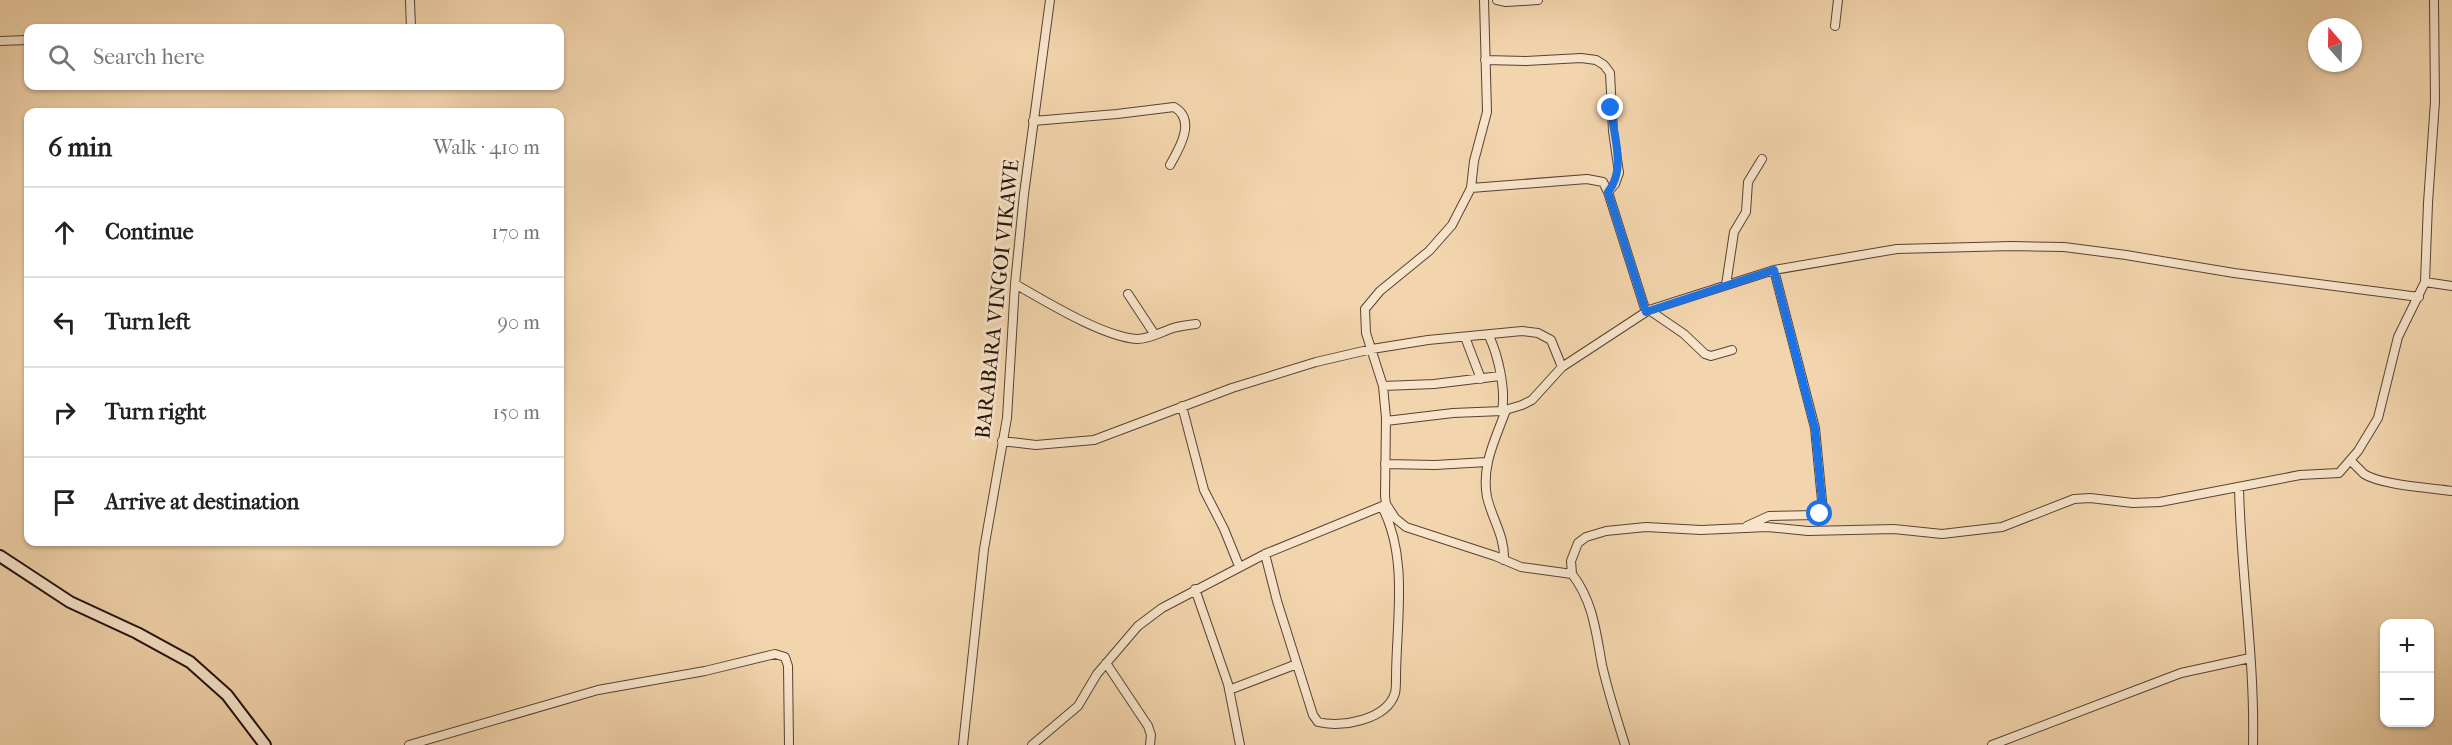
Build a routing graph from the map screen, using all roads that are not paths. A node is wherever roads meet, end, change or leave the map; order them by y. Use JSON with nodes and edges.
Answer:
{"nodes":[{"id":1,"x":410,"y":0,"type":"edge"},
{"id":2,"x":1050,"y":0,"type":"edge"},
{"id":3,"x":1484,"y":0,"type":"edge"},
{"id":4,"x":1497,"y":0,"type":"edge"},
{"id":5,"x":1538,"y":0,"type":"edge"},
{"id":6,"x":1838,"y":0,"type":"edge"},
{"id":7,"x":2434,"y":0,"type":"edge"},
{"id":8,"x":411,"y":24,"type":"edge"},
{"id":9,"x":1834,"y":26,"type":"dead end"},
{"id":10,"x":24,"y":40,"type":"edge"},
{"id":11,"x":0,"y":41,"type":"edge"},
{"id":12,"x":1485,"y":60,"type":"junction"},
{"id":13,"x":1033,"y":121,"type":"junction"},
{"id":14,"x":1762,"y":159,"type":"dead end"},
{"id":15,"x":1170,"y":165,"type":"dead end"},
{"id":16,"x":1471,"y":188,"type":"junction"},
{"id":17,"x":1608,"y":192,"type":"junction"},
{"id":18,"x":1774,"y":270,"type":"junction"},
{"id":19,"x":2425,"y":282,"type":"junction"},
{"id":20,"x":1015,"y":284,"type":"junction"},
{"id":21,"x":1726,"y":285,"type":"junction"},
{"id":22,"x":2452,"y":286,"type":"edge"},
{"id":23,"x":1128,"y":294,"type":"dead end"},
{"id":24,"x":2419,"y":297,"type":"junction"},
{"id":25,"x":1647,"y":311,"type":"junction"},
{"id":26,"x":1196,"y":324,"type":"dead end"},
{"id":27,"x":1155,"y":335,"type":"junction"},
{"id":28,"x":1489,"y":336,"type":"junction"},
{"id":29,"x":1465,"y":337,"type":"junction"},
{"id":30,"x":1372,"y":349,"type":"junction"},
{"id":31,"x":1732,"y":350,"type":"dead end"},
{"id":32,"x":1562,"y":367,"type":"junction"},
{"id":33,"x":1500,"y":376,"type":"junction"},
{"id":34,"x":1481,"y":379,"type":"junction"},
{"id":35,"x":1383,"y":386,"type":"junction"},
{"id":36,"x":1182,"y":406,"type":"junction"},
{"id":37,"x":1504,"y":410,"type":"junction"},
{"id":38,"x":1386,"y":422,"type":"junction"},
{"id":39,"x":1002,"y":441,"type":"junction"},
{"id":40,"x":2351,"y":461,"type":"junction"},
{"id":41,"x":1487,"y":462,"type":"junction"},
{"id":42,"x":1386,"y":464,"type":"junction"},
{"id":43,"x":2239,"y":488,"type":"junction"},
{"id":44,"x":2452,"y":491,"type":"edge"},
{"id":45,"x":1384,"y":506,"type":"junction"},
{"id":46,"x":1745,"y":527,"type":"junction"},
{"id":47,"x":1265,"y":554,"type":"junction"},
{"id":48,"x":0,"y":556,"type":"edge"},
{"id":49,"x":1504,"y":560,"type":"junction"},
{"id":50,"x":1239,"y":566,"type":"junction"},
{"id":51,"x":1572,"y":574,"type":"junction"},
{"id":52,"x":1195,"y":589,"type":"junction"},
{"id":53,"x":2250,"y":658,"type":"junction"},
{"id":54,"x":1106,"y":663,"type":"junction"},
{"id":55,"x":1297,"y":664,"type":"junction"},
{"id":56,"x":1229,"y":690,"type":"junction"},
{"id":57,"x":266,"y":745,"type":"edge"},
{"id":58,"x":409,"y":745,"type":"edge"},
{"id":59,"x":789,"y":745,"type":"edge"},
{"id":60,"x":963,"y":745,"type":"edge"},
{"id":61,"x":1032,"y":745,"type":"edge"},
{"id":62,"x":1150,"y":745,"type":"edge"},
{"id":63,"x":1240,"y":745,"type":"edge"},
{"id":64,"x":1625,"y":745,"type":"edge"},
{"id":65,"x":1992,"y":745,"type":"edge"},
{"id":66,"x":2253,"y":745,"type":"edge"}],
"edges":[{"from":1,"to":8,"type":"street"},
{"from":2,"to":13,"type":"street","name":"BARABARA VINGOI VIKAWE"},
{"from":3,"to":12,"type":"street"},
{"from":4,"to":5,"type":"street"},
{"from":6,"to":9,"type":"street"},
{"from":7,"to":19,"type":"street"},
{"from":10,"to":11,"type":"street"},
{"from":12,"to":16,"type":"street"},
{"from":12,"to":17,"type":"street"},
{"from":13,"to":15,"type":"street"},
{"from":13,"to":20,"type":"street","name":"BARABARA VINGOI VIKAWE"},
{"from":14,"to":21,"type":"street"},
{"from":16,"to":17,"type":"street"},
{"from":16,"to":30,"type":"street"},
{"from":17,"to":25,"type":"street"},
{"from":18,"to":21,"type":"street"},
{"from":18,"to":24,"type":"street"},
{"from":18,"to":46,"type":"street"},
{"from":19,"to":22,"type":"street"},
{"from":19,"to":24,"type":"street"},
{"from":20,"to":27,"type":"street"},
{"from":20,"to":39,"type":"street","name":"BARABARA VINGOI VIKAWE"},
{"from":21,"to":25,"type":"street"},
{"from":23,"to":27,"type":"street"},
{"from":24,"to":40,"type":"street"},
{"from":25,"to":31,"type":"street"},
{"from":25,"to":32,"type":"street"},
{"from":26,"to":27,"type":"street"},
{"from":28,"to":29,"type":"street"},
{"from":28,"to":32,"type":"street"},
{"from":28,"to":33,"type":"street"},
{"from":29,"to":30,"type":"street"},
{"from":29,"to":34,"type":"street"},
{"from":30,"to":35,"type":"street"},
{"from":30,"to":36,"type":"street"},
{"from":32,"to":37,"type":"street"},
{"from":33,"to":34,"type":"street"},
{"from":33,"to":37,"type":"street"},
{"from":34,"to":35,"type":"street"},
{"from":35,"to":38,"type":"street"},
{"from":36,"to":39,"type":"street"},
{"from":36,"to":50,"type":"street"},
{"from":37,"to":38,"type":"street"},
{"from":37,"to":41,"type":"street"},
{"from":38,"to":42,"type":"street"},
{"from":39,"to":60,"type":"street","name":"BARABARA VINGOI VIKAWE"},
{"from":40,"to":43,"type":"street"},
{"from":40,"to":44,"type":"street"},
{"from":41,"to":42,"type":"street"},
{"from":41,"to":49,"type":"street"},
{"from":42,"to":45,"type":"street"},
{"from":43,"to":46,"type":"street"},
{"from":43,"to":53,"type":"street"},
{"from":45,"to":47,"type":"street"},
{"from":45,"to":49,"type":"street"},
{"from":45,"to":55,"type":"street"},
{"from":46,"to":51,"type":"street"},
{"from":47,"to":50,"type":"street"},
{"from":47,"to":55,"type":"street"},
{"from":48,"to":57,"type":"street"},
{"from":49,"to":51,"type":"street"},
{"from":50,"to":52,"type":"street"},
{"from":51,"to":64,"type":"street"},
{"from":52,"to":54,"type":"street"},
{"from":52,"to":56,"type":"street"},
{"from":53,"to":65,"type":"street"},
{"from":53,"to":66,"type":"street"},
{"from":54,"to":61,"type":"street"},
{"from":54,"to":62,"type":"street"},
{"from":55,"to":56,"type":"street"},
{"from":56,"to":63,"type":"street"},
{"from":58,"to":59,"type":"street"}]}
